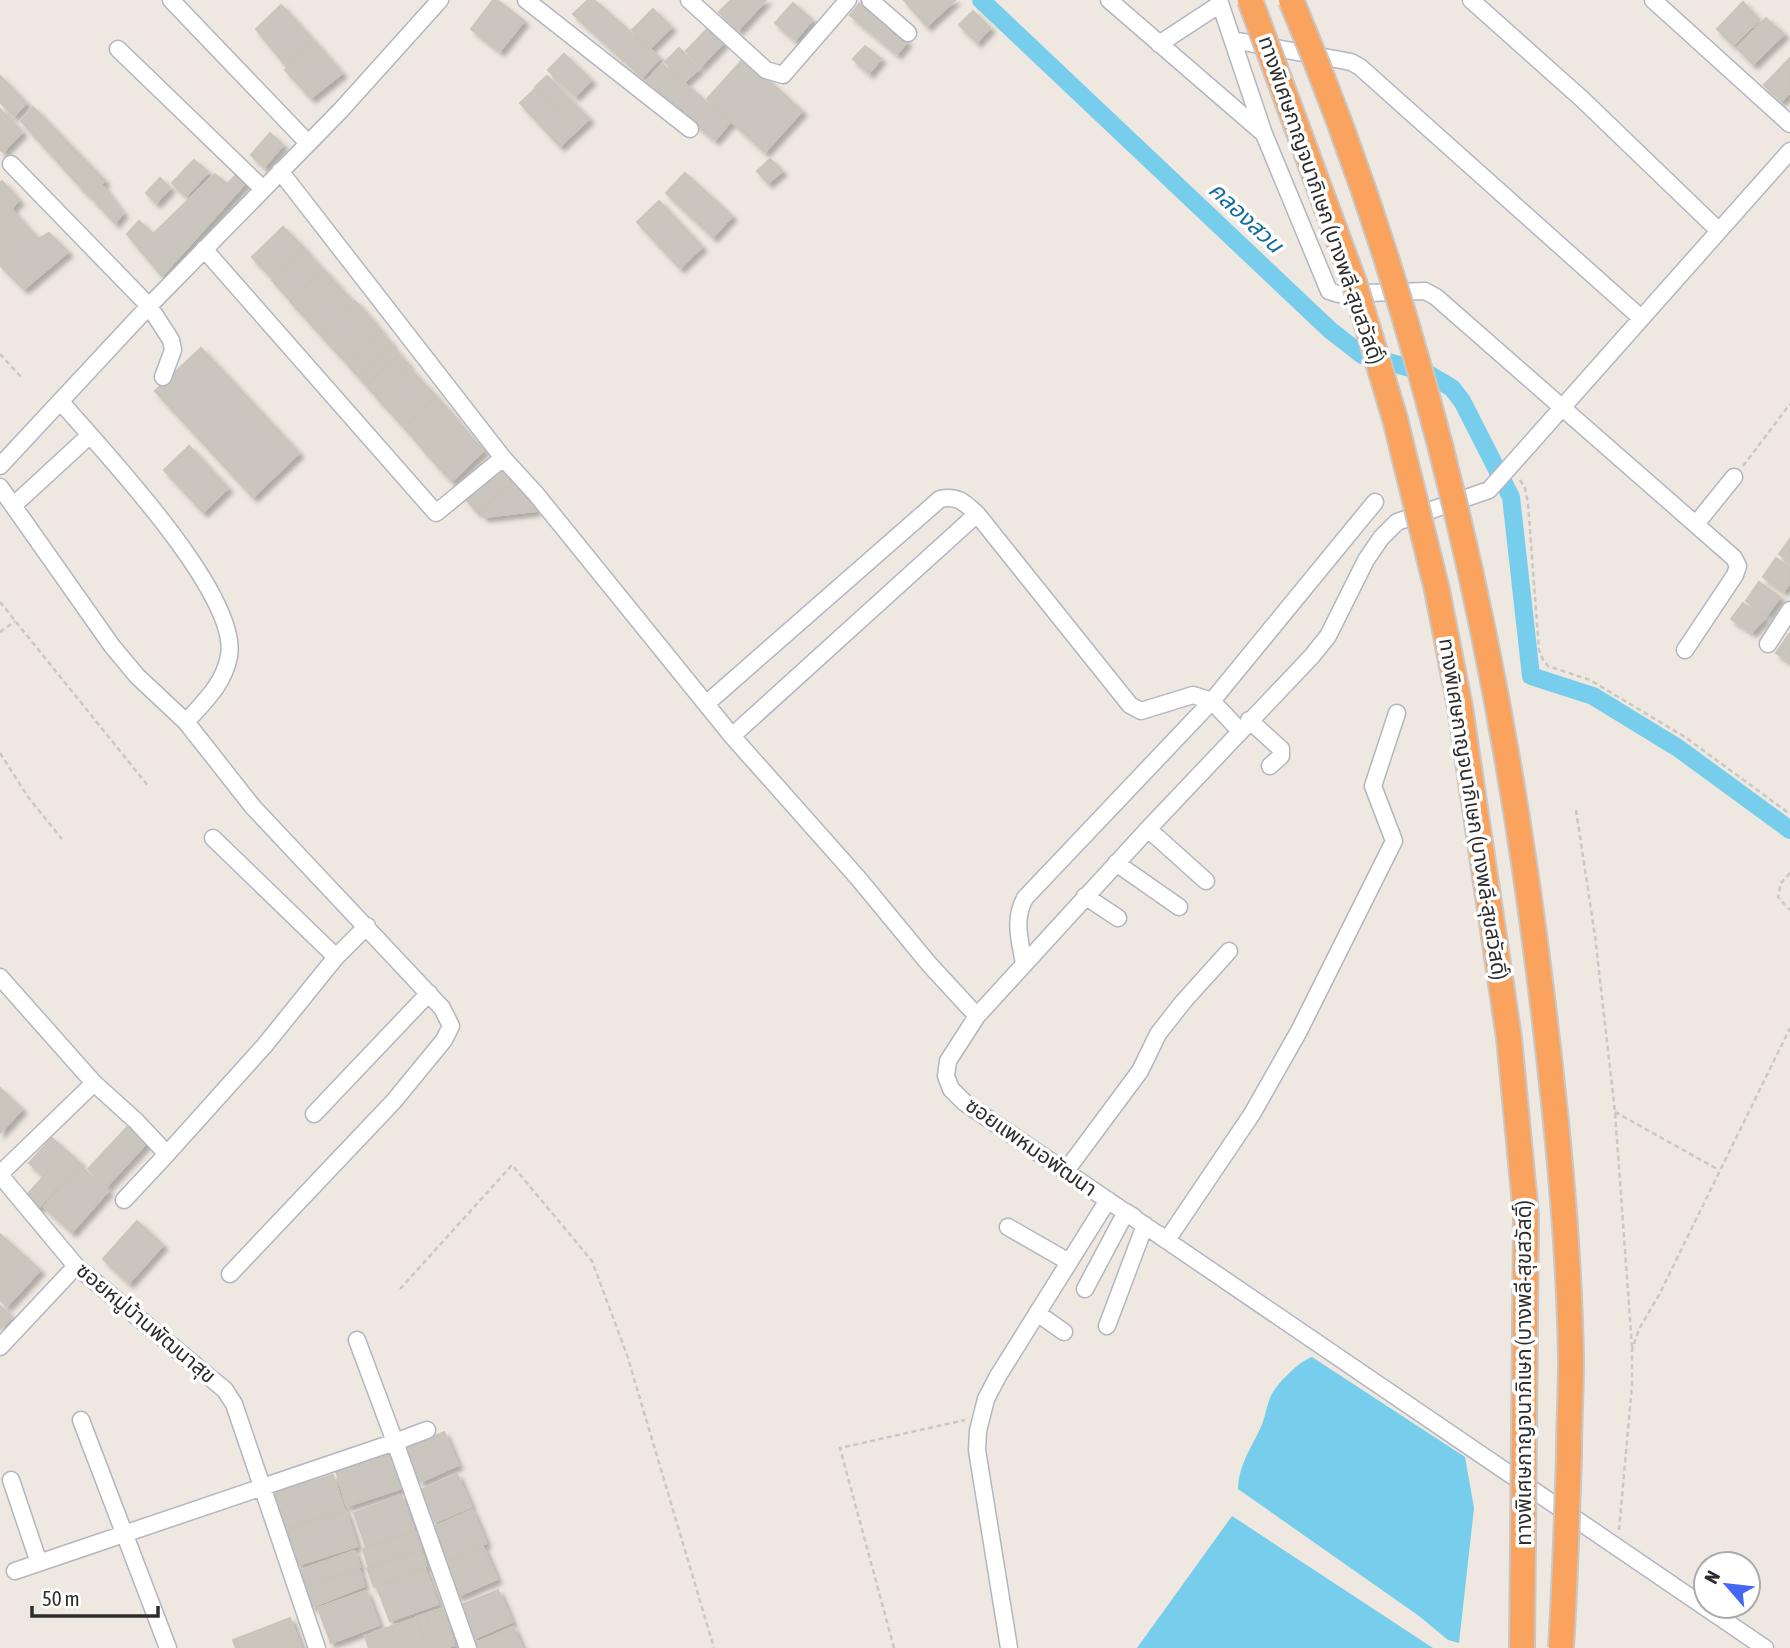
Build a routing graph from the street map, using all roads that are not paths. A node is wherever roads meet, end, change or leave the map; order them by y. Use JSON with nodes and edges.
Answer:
{"nodes":[{"id":1,"x":171,"y":0,"type":"edge"},
{"id":2,"x":440,"y":0,"type":"edge"},
{"id":3,"x":526,"y":0,"type":"edge"},
{"id":4,"x":688,"y":0,"type":"edge"},
{"id":5,"x":848,"y":0,"type":"edge"},
{"id":6,"x":870,"y":0,"type":"edge"},
{"id":7,"x":1109,"y":0,"type":"edge"},
{"id":8,"x":1250,"y":0,"type":"edge"},
{"id":9,"x":1292,"y":0,"type":"edge"},
{"id":10,"x":1471,"y":0,"type":"edge"},
{"id":11,"x":1653,"y":0,"type":"edge"},
{"id":12,"x":1219,"y":2,"type":"edge"},
{"id":13,"x":908,"y":33,"type":"dead end"},
{"id":14,"x":1233,"y":40,"type":"junction"},
{"id":15,"x":1159,"y":44,"type":"junction"},
{"id":16,"x":118,"y":49,"type":"dead end"},
{"id":17,"x":1790,"y":124,"type":"edge"},
{"id":18,"x":690,"y":129,"type":"dead end"},
{"id":19,"x":1264,"y":134,"type":"junction"},
{"id":20,"x":308,"y":143,"type":"junction"},
{"id":21,"x":1790,"y":151,"type":"edge"},
{"id":22,"x":11,"y":164,"type":"dead end"},
{"id":23,"x":280,"y":171,"type":"junction"},
{"id":24,"x":263,"y":189,"type":"junction"},
{"id":25,"x":1718,"y":230,"type":"junction"},
{"id":26,"x":204,"y":250,"type":"junction"},
{"id":27,"x":149,"y":306,"type":"junction"},
{"id":28,"x":1641,"y":318,"type":"junction"},
{"id":29,"x":163,"y":377,"type":"dead end"},
{"id":30,"x":61,"y":402,"type":"junction"},
{"id":31,"x":1563,"y":406,"type":"junction"},
{"id":32,"x":90,"y":435,"type":"junction"},
{"id":33,"x":503,"y":457,"type":"junction"},
{"id":34,"x":0,"y":466,"type":"edge"},
{"id":35,"x":1734,"y":477,"type":"road end"},
{"id":36,"x":0,"y":487,"type":"edge"},
{"id":37,"x":1376,"y":502,"type":"dead end"},
{"id":38,"x":14,"y":505,"type":"junction"},
{"id":39,"x":977,"y":514,"type":"junction"},
{"id":40,"x":1696,"y":524,"type":"junction"},
{"id":41,"x":1790,"y":610,"type":"edge"},
{"id":42,"x":1768,"y":644,"type":"dead end"},
{"id":43,"x":1685,"y":650,"type":"dead end"},
{"id":44,"x":1212,"y":701,"type":"junction"},
{"id":45,"x":706,"y":704,"type":"junction"},
{"id":46,"x":1396,"y":713,"type":"dead end"},
{"id":47,"x":186,"y":722,"type":"junction"},
{"id":48,"x":1245,"y":725,"type":"junction"},
{"id":49,"x":732,"y":736,"type":"junction"},
{"id":50,"x":1270,"y":766,"type":"dead end"},
{"id":51,"x":1148,"y":829,"type":"junction"},
{"id":52,"x":213,"y":838,"type":"dead end"},
{"id":53,"x":1116,"y":863,"type":"junction"},
{"id":54,"x":1206,"y":881,"type":"dead end"},
{"id":55,"x":1086,"y":896,"type":"junction"},
{"id":56,"x":1179,"y":907,"type":"dead end"},
{"id":57,"x":1118,"y":918,"type":"dead end"},
{"id":58,"x":367,"y":926,"type":"junction"},
{"id":59,"x":1229,"y":951,"type":"dead end"},
{"id":60,"x":336,"y":957,"type":"junction"},
{"id":61,"x":1024,"y":964,"type":"junction"},
{"id":62,"x":0,"y":977,"type":"edge"},
{"id":63,"x":429,"y":993,"type":"junction"},
{"id":64,"x":977,"y":1016,"type":"junction"},
{"id":65,"x":94,"y":1083,"type":"junction"},
{"id":66,"x":314,"y":1114,"type":"dead end"},
{"id":67,"x":167,"y":1154,"type":"junction"},
{"id":68,"x":1065,"y":1172,"type":"junction"},
{"id":69,"x":0,"y":1174,"type":"edge"},
{"id":70,"x":124,"y":1200,"type":"dead end"},
{"id":71,"x":1108,"y":1200,"type":"junction"},
{"id":72,"x":1126,"y":1212,"type":"junction"},
{"id":73,"x":1145,"y":1225,"type":"junction"},
{"id":74,"x":1007,"y":1227,"type":"dead end"},
{"id":75,"x":1167,"y":1240,"type":"junction"},
{"id":76,"x":1069,"y":1262,"type":"junction"},
{"id":77,"x":76,"y":1266,"type":"junction"},
{"id":78,"x":230,"y":1274,"type":"dead end"},
{"id":79,"x":1085,"y":1289,"type":"dead end"},
{"id":80,"x":1037,"y":1313,"type":"junction"},
{"id":81,"x":1107,"y":1326,"type":"dead end"},
{"id":82,"x":1064,"y":1332,"type":"dead end"},
{"id":83,"x":357,"y":1340,"type":"dead end"},
{"id":84,"x":0,"y":1347,"type":"edge"},
{"id":85,"x":81,"y":1420,"type":"dead end"},
{"id":86,"x":426,"y":1430,"type":"dead end"},
{"id":87,"x":395,"y":1442,"type":"junction"},
{"id":88,"x":11,"y":1480,"type":"dead end"},
{"id":89,"x":261,"y":1489,"type":"junction"},
{"id":90,"x":124,"y":1533,"type":"junction"},
{"id":91,"x":39,"y":1563,"type":"junction"},
{"id":92,"x":15,"y":1571,"type":"dead end"},
{"id":93,"x":466,"y":1647,"type":"edge"},
{"id":94,"x":168,"y":1648,"type":"edge"},
{"id":95,"x":317,"y":1648,"type":"edge"},
{"id":96,"x":1009,"y":1648,"type":"edge"},
{"id":97,"x":1522,"y":1648,"type":"edge"},
{"id":98,"x":1561,"y":1648,"type":"edge"},
{"id":99,"x":1765,"y":1648,"type":"edge"}],
"edges":[{"from":1,"to":20,"type":"street"},
{"from":2,"to":20,"type":"street"},
{"from":3,"to":18,"type":"street"},
{"from":4,"to":5,"type":"street"},
{"from":6,"to":13,"type":"street"},
{"from":7,"to":15,"type":"street"},
{"from":8,"to":97,"type":"highway","name":"ทางพิเศษกาญจนาภิเษก (บางพลี-สุขสวัสดิ์)","bridge":true},
{"from":9,"to":98,"type":"highway","name":"ทางพิเศษกาญจนาภิเษก (บางพลี-สุขสวัสดิ์)","bridge":true},
{"from":10,"to":25,"type":"street"},
{"from":11,"to":17,"type":"street"},
{"from":12,"to":14,"type":"street"},
{"from":12,"to":15,"type":"street"},
{"from":14,"to":19,"type":"street"},
{"from":14,"to":28,"type":"street"},
{"from":15,"to":19,"type":"street"},
{"from":16,"to":24,"type":"street"},
{"from":19,"to":31,"type":"street"},
{"from":20,"to":23,"type":"street"},
{"from":21,"to":25,"type":"street"},
{"from":22,"to":27,"type":"street"},
{"from":23,"to":24,"type":"street"},
{"from":23,"to":33,"type":"street"},
{"from":24,"to":26,"type":"street"},
{"from":25,"to":28,"type":"street"},
{"from":26,"to":27,"type":"street"},
{"from":26,"to":33,"type":"street"},
{"from":27,"to":29,"type":"street"},
{"from":27,"to":30,"type":"street"},
{"from":28,"to":31,"type":"street"},
{"from":30,"to":32,"type":"street"},
{"from":30,"to":34,"type":"street"},
{"from":31,"to":40,"type":"street"},
{"from":31,"to":48,"type":"street","name":"ซอยแพหมอพัฒนา"},
{"from":32,"to":38,"type":"street"},
{"from":32,"to":47,"type":"street"},
{"from":33,"to":45,"type":"street"},
{"from":35,"to":40,"type":"street"},
{"from":36,"to":38,"type":"street"},
{"from":37,"to":44,"type":"street"},
{"from":38,"to":47,"type":"street"},
{"from":39,"to":44,"type":"street"},
{"from":39,"to":45,"type":"street"},
{"from":39,"to":49,"type":"street"},
{"from":40,"to":43,"type":"street"},
{"from":41,"to":42,"type":"street"},
{"from":44,"to":48,"type":"street"},
{"from":44,"to":61,"type":"street"},
{"from":45,"to":49,"type":"street"},
{"from":46,"to":75,"type":"street"},
{"from":47,"to":58,"type":"street"},
{"from":48,"to":50,"type":"street"},
{"from":48,"to":51,"type":"street","name":"ซอยแพหมอพัฒนา"},
{"from":49,"to":64,"type":"street"},
{"from":51,"to":53,"type":"street","name":"ซอยแพหมอพัฒนา"},
{"from":51,"to":54,"type":"street"},
{"from":52,"to":60,"type":"street"},
{"from":53,"to":55,"type":"street","name":"ซอยแพหมอพัฒนา"},
{"from":53,"to":56,"type":"street"},
{"from":55,"to":57,"type":"street"},
{"from":55,"to":61,"type":"street","name":"ซอยแพหมอพัฒนา"},
{"from":58,"to":60,"type":"street"},
{"from":58,"to":63,"type":"street"},
{"from":59,"to":68,"type":"street"},
{"from":60,"to":67,"type":"street"},
{"from":61,"to":64,"type":"street","name":"ซอยแพหมอพัฒนา"},
{"from":62,"to":65,"type":"street"},
{"from":63,"to":66,"type":"street"},
{"from":63,"to":78,"type":"street"},
{"from":64,"to":68,"type":"street","name":"ซอยแพหมอพัฒนา"},
{"from":65,"to":67,"type":"street"},
{"from":65,"to":69,"type":"street"},
{"from":67,"to":70,"type":"street"},
{"from":68,"to":71,"type":"street","name":"ซอยแพหมอพัฒนา"},
{"from":69,"to":77,"type":"street","name":"ซอยหมู่บ้านพัฒนาสุข"},
{"from":71,"to":72,"type":"street","name":"ซอยแพหมอพัฒนา"},
{"from":71,"to":76,"type":"street"},
{"from":72,"to":73,"type":"street","name":"ซอยแพหมอพัฒนา"},
{"from":72,"to":75,"type":"street"},
{"from":72,"to":79,"type":"street"},
{"from":73,"to":75,"type":"street","name":"ซอยแพหมอพัฒนา"},
{"from":73,"to":81,"type":"street"},
{"from":74,"to":76,"type":"street"},
{"from":75,"to":99,"type":"street","name":"ซอยแพหมอพัฒนา"},
{"from":76,"to":80,"type":"street"},
{"from":77,"to":84,"type":"street"},
{"from":77,"to":89,"type":"street","name":"ซอยหมู่บ้านพัฒนาสุข"},
{"from":80,"to":82,"type":"street"},
{"from":80,"to":96,"type":"street"},
{"from":83,"to":87,"type":"street"},
{"from":85,"to":90,"type":"street"},
{"from":86,"to":87,"type":"street"},
{"from":87,"to":89,"type":"street"},
{"from":87,"to":93,"type":"street"},
{"from":88,"to":91,"type":"street"},
{"from":89,"to":90,"type":"street"},
{"from":89,"to":95,"type":"street","name":"ซอยหมู่บ้านพัฒนาสุข"},
{"from":90,"to":91,"type":"street"},
{"from":90,"to":94,"type":"street"},
{"from":91,"to":92,"type":"street"}]}
